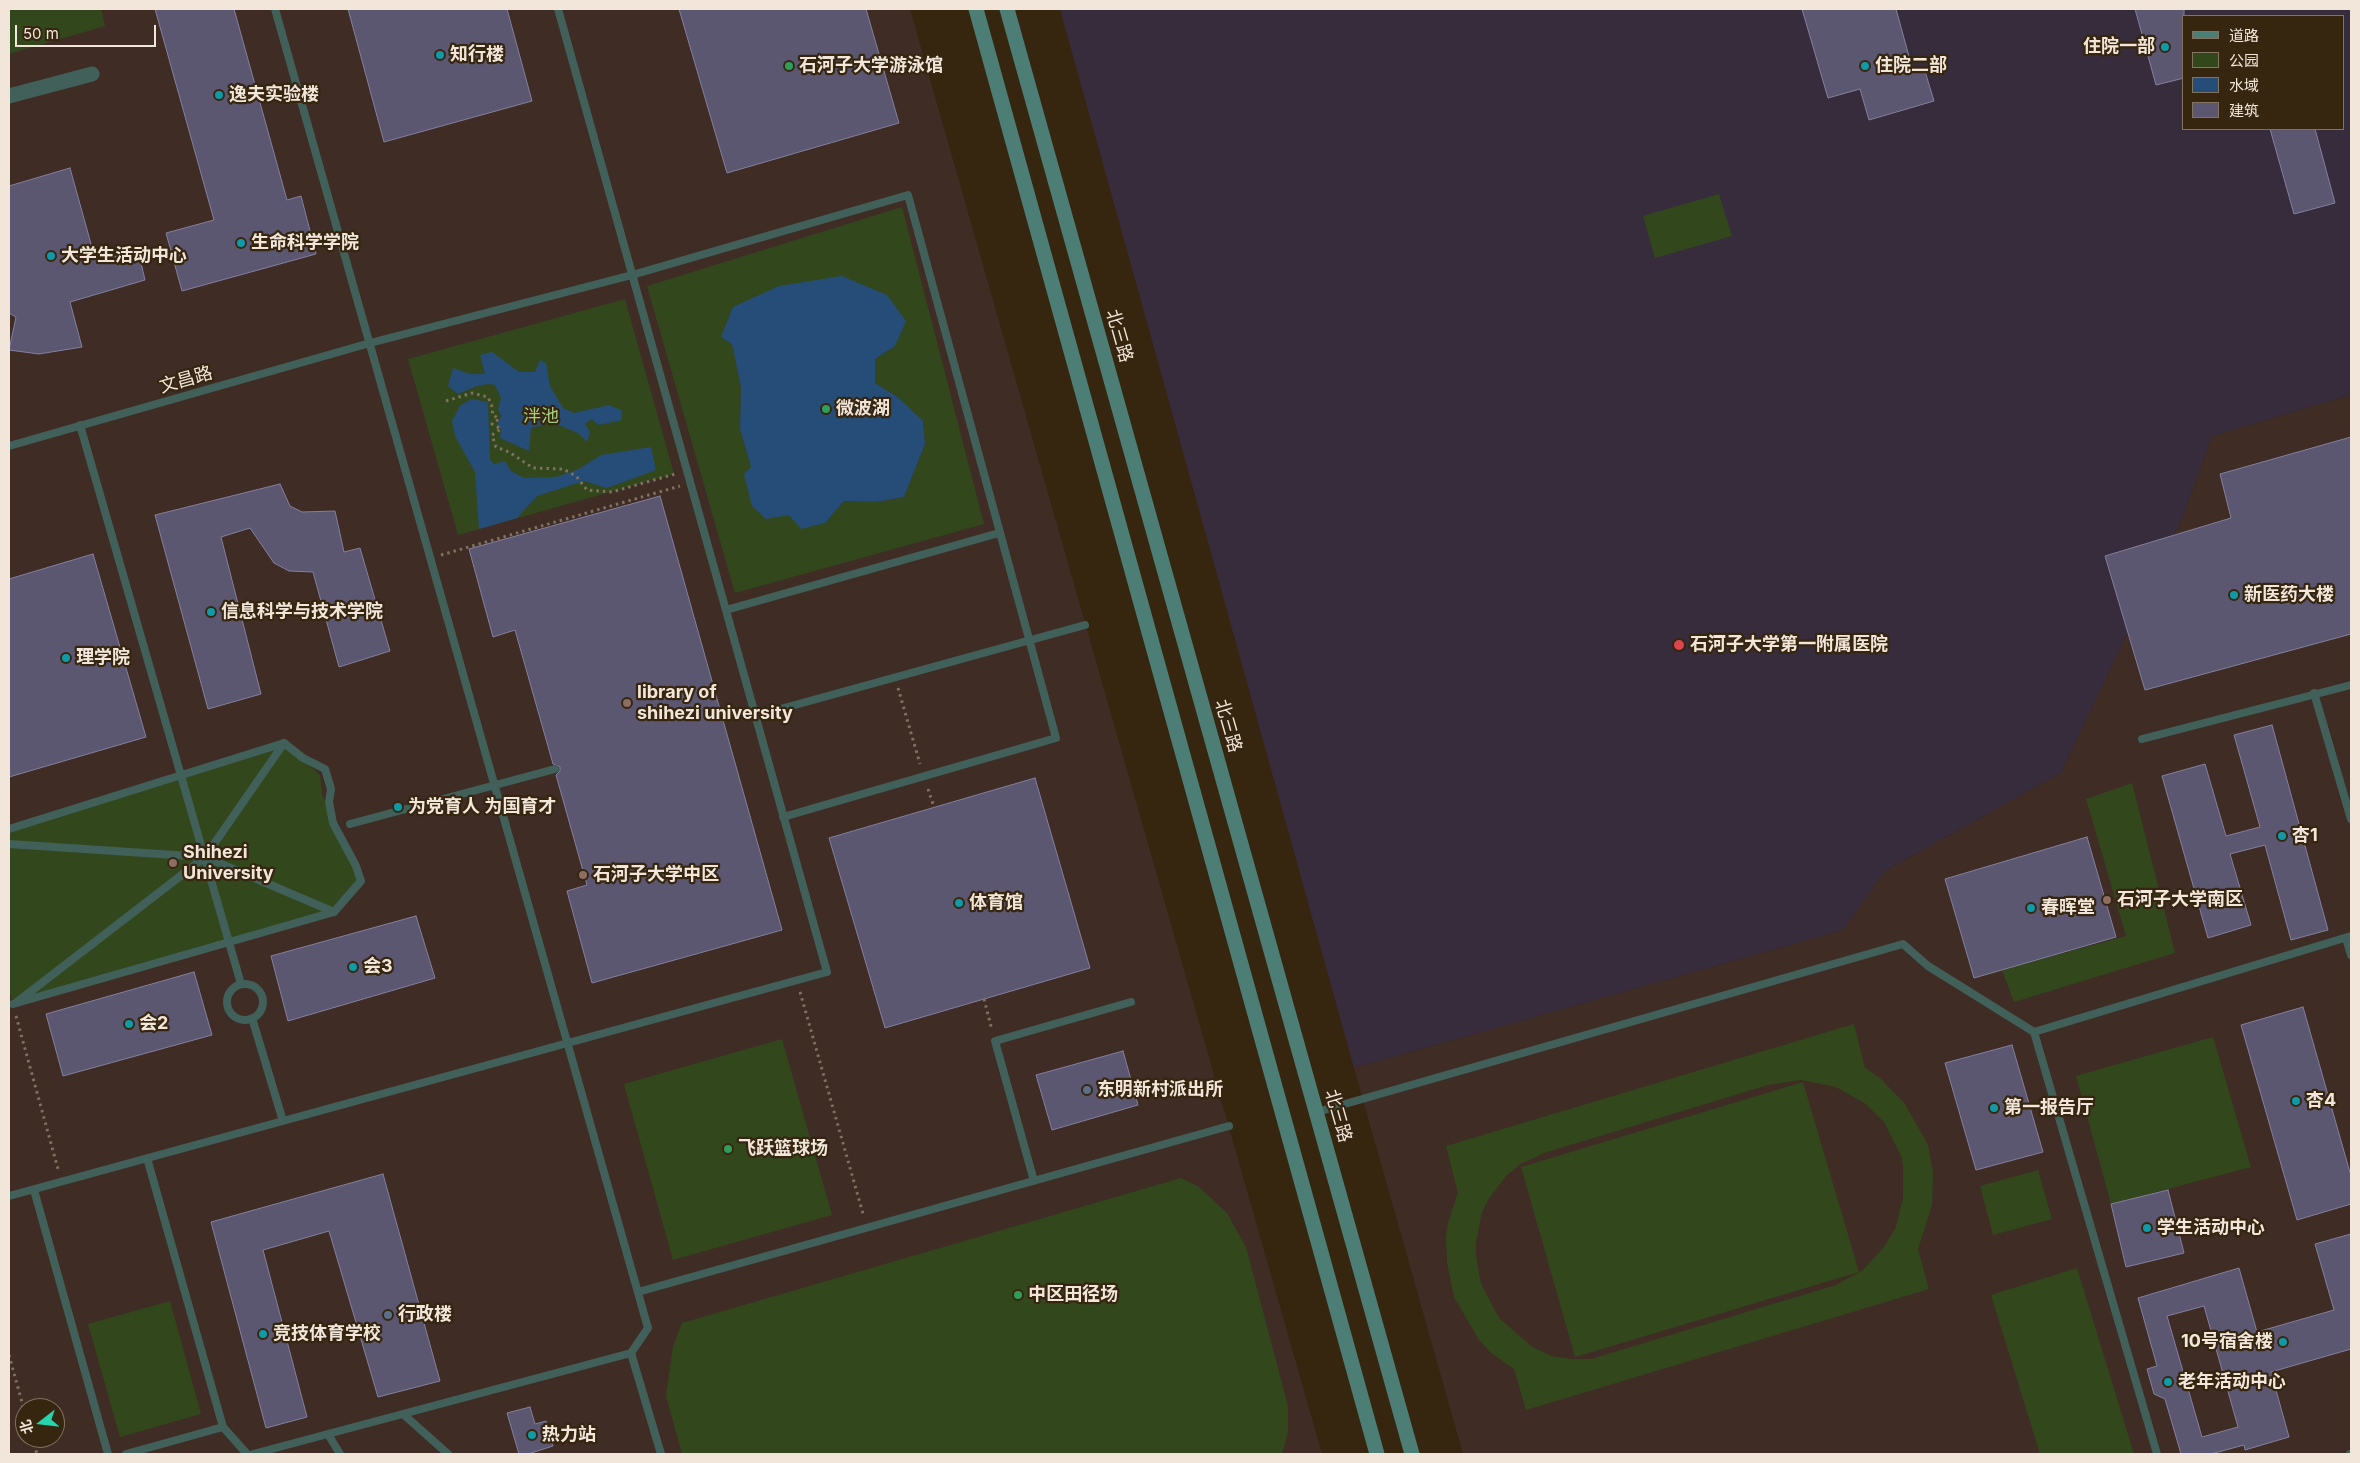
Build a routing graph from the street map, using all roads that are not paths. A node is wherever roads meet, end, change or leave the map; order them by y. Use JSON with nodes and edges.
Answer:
{"nodes":[{"id":1,"x":275,"y":9,"type":"edge"},
{"id":2,"x":558,"y":9,"type":"edge"},
{"id":3,"x":976,"y":9,"type":"edge"},
{"id":4,"x":1007,"y":9,"type":"edge"},
{"id":5,"x":92,"y":74,"type":"dead end"},
{"id":6,"x":9,"y":96,"type":"edge"},
{"id":7,"x":632,"y":275,"type":"junction"},
{"id":8,"x":370,"y":343,"type":"junction"},
{"id":9,"x":80,"y":426,"type":"junction"},
{"id":10,"x":9,"y":446,"type":"edge"},
{"id":11,"x":999,"y":532,"type":"junction"},
{"id":12,"x":726,"y":610,"type":"junction"},
{"id":13,"x":1086,"y":625,"type":"dead end"},
{"id":14,"x":1029,"y":640,"type":"junction"},
{"id":15,"x":2351,"y":684,"type":"edge"},
{"id":16,"x":2314,"y":693,"type":"junction"},
{"id":17,"x":755,"y":716,"type":"junction"},
{"id":18,"x":2142,"y":739,"type":"dead end"},
{"id":19,"x":284,"y":743,"type":"junction"},
{"id":20,"x":555,"y":769,"type":"dead end"},
{"id":21,"x":180,"y":776,"type":"junction"},
{"id":22,"x":494,"y":785,"type":"junction"},
{"id":23,"x":784,"y":817,"type":"junction"},
{"id":24,"x":2351,"y":819,"type":"edge"},
{"id":25,"x":350,"y":824,"type":"dead end"},
{"id":26,"x":9,"y":829,"type":"edge"},
{"id":27,"x":9,"y":844,"type":"edge"},
{"id":28,"x":205,"y":857,"type":"junction"},
{"id":29,"x":334,"y":912,"type":"junction"},
{"id":30,"x":2349,"y":937,"type":"edge"},
{"id":31,"x":229,"y":942,"type":"junction"},
{"id":32,"x":2351,"y":955,"type":"edge"},
{"id":33,"x":241,"y":984,"type":"junction"},
{"id":34,"x":1131,"y":1002,"type":"dead end"},
{"id":35,"x":252,"y":1018,"type":"junction"},
{"id":36,"x":2034,"y":1032,"type":"junction"},
{"id":37,"x":566,"y":1044,"type":"junction"},
{"id":38,"x":1317,"y":1112,"type":"junction"},
{"id":39,"x":283,"y":1121,"type":"junction"},
{"id":40,"x":1229,"y":1126,"type":"dead end"},
{"id":41,"x":147,"y":1158,"type":"junction"},
{"id":42,"x":1034,"y":1181,"type":"junction"},
{"id":43,"x":34,"y":1190,"type":"junction"},
{"id":44,"x":9,"y":1196,"type":"edge"},
{"id":45,"x":638,"y":1292,"type":"junction"},
{"id":46,"x":631,"y":1353,"type":"junction"},
{"id":47,"x":403,"y":1414,"type":"junction"},
{"id":48,"x":223,"y":1427,"type":"junction"},
{"id":49,"x":328,"y":1434,"type":"junction"},
{"id":50,"x":108,"y":1454,"type":"edge"},
{"id":51,"x":126,"y":1454,"type":"edge"},
{"id":52,"x":247,"y":1454,"type":"edge"},
{"id":53,"x":253,"y":1454,"type":"edge"},
{"id":54,"x":340,"y":1454,"type":"edge"},
{"id":55,"x":448,"y":1454,"type":"edge"},
{"id":56,"x":661,"y":1454,"type":"edge"},
{"id":57,"x":1378,"y":1454,"type":"edge"},
{"id":58,"x":1412,"y":1454,"type":"edge"},
{"id":59,"x":2157,"y":1454,"type":"edge"}],
"edges":[{"from":1,"to":8,"type":"lane"},
{"from":2,"to":7,"type":"lane"},
{"from":3,"to":57,"type":"main road"},
{"from":4,"to":38,"type":"main road","name":"北三路"},
{"from":5,"to":6,"type":"street"},
{"from":7,"to":8,"type":"lane","name":"文昌路"},
{"from":7,"to":11,"type":"lane","name":"文昌路"},
{"from":7,"to":12,"type":"lane"},
{"from":8,"to":9,"type":"lane","name":"文昌路"},
{"from":8,"to":22,"type":"lane"},
{"from":9,"to":10,"type":"lane","name":"文昌路"},
{"from":9,"to":21,"type":"lane"},
{"from":11,"to":12,"type":"lane"},
{"from":11,"to":14,"type":"lane"},
{"from":12,"to":17,"type":"lane"},
{"from":13,"to":14,"type":"lane"},
{"from":14,"to":17,"type":"lane"},
{"from":14,"to":23,"type":"lane"},
{"from":15,"to":16,"type":"lane"},
{"from":16,"to":18,"type":"lane"},
{"from":16,"to":24,"type":"lane"},
{"from":17,"to":23,"type":"lane"},
{"from":19,"to":21,"type":"lane"},
{"from":19,"to":28,"type":"lane"},
{"from":19,"to":29,"type":"lane"},
{"from":20,"to":22,"type":"lane"},
{"from":21,"to":26,"type":"lane"},
{"from":21,"to":28,"type":"lane"},
{"from":22,"to":25,"type":"lane"},
{"from":22,"to":37,"type":"lane"},
{"from":23,"to":37,"type":"lane"},
{"from":27,"to":28,"type":"lane"},
{"from":28,"to":29,"type":"lane"},
{"from":28,"to":31,"type":"lane"},
{"from":28,"to":31,"type":"lane"},
{"from":29,"to":31,"type":"lane"},
{"from":30,"to":32,"type":"lane"},
{"from":30,"to":36,"type":"lane"},
{"from":31,"to":33,"type":"lane"},
{"from":33,"to":35,"type":"lane"},
{"from":33,"to":35,"type":"lane"},
{"from":34,"to":42,"type":"lane"},
{"from":35,"to":39,"type":"lane"},
{"from":36,"to":38,"type":"lane"},
{"from":36,"to":59,"type":"lane"},
{"from":37,"to":39,"type":"lane"},
{"from":37,"to":45,"type":"lane"},
{"from":38,"to":58,"type":"main road","name":"北三路"},
{"from":39,"to":41,"type":"lane"},
{"from":40,"to":42,"type":"lane"},
{"from":41,"to":43,"type":"lane"},
{"from":41,"to":48,"type":"lane"},
{"from":42,"to":45,"type":"lane"},
{"from":43,"to":44,"type":"lane"},
{"from":43,"to":50,"type":"lane"},
{"from":45,"to":46,"type":"lane"},
{"from":46,"to":47,"type":"lane"},
{"from":46,"to":56,"type":"lane"},
{"from":47,"to":49,"type":"lane"},
{"from":47,"to":55,"type":"lane"},
{"from":48,"to":51,"type":"lane"},
{"from":48,"to":52,"type":"lane"},
{"from":49,"to":53,"type":"lane"},
{"from":49,"to":54,"type":"lane"}]}
